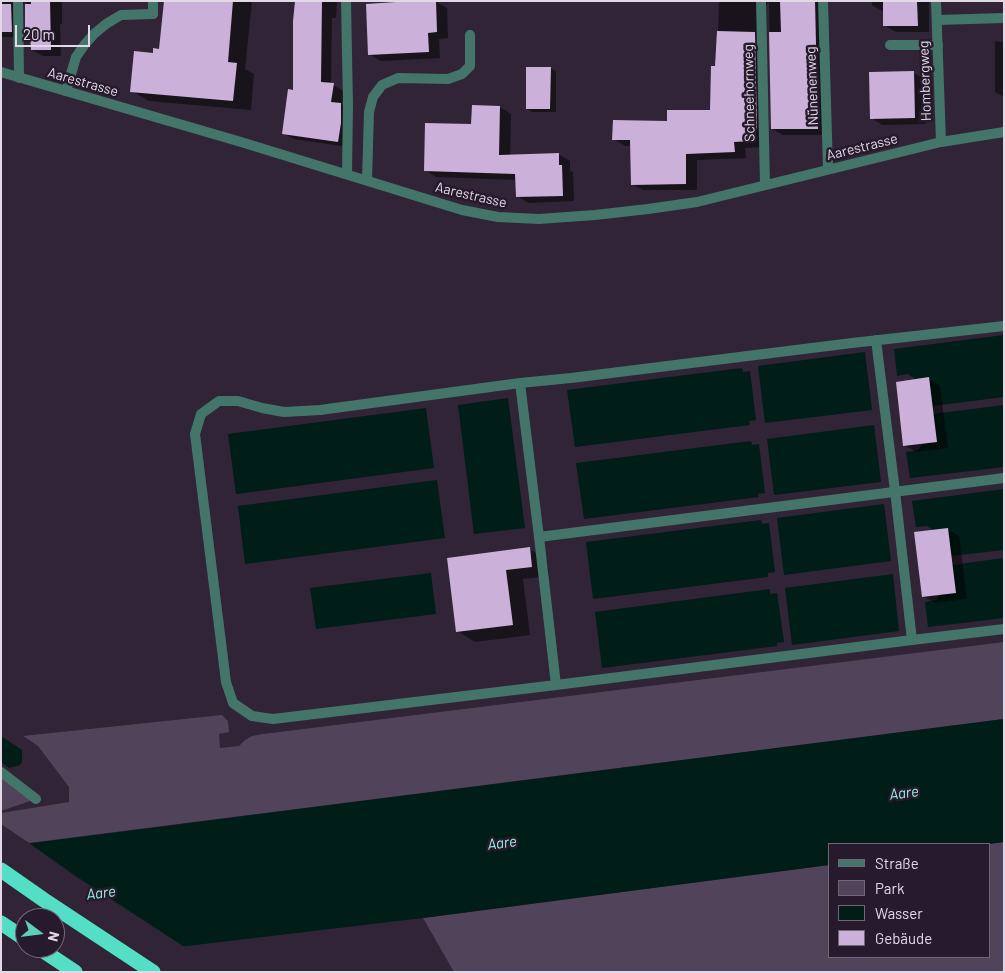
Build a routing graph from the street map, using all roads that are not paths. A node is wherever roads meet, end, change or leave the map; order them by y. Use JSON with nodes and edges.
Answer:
{"nodes":[{"id":1,"x":18,"y":1,"type":"edge"},
{"id":2,"x":154,"y":1,"type":"edge"},
{"id":3,"x":346,"y":1,"type":"edge"},
{"id":4,"x":761,"y":1,"type":"edge"},
{"id":5,"x":823,"y":1,"type":"edge"},
{"id":6,"x":936,"y":1,"type":"edge"},
{"id":7,"x":1004,"y":18,"type":"edge"},
{"id":8,"x":937,"y":20,"type":"junction"},
{"id":9,"x":470,"y":35,"type":"dead end"},
{"id":10,"x":890,"y":45,"type":"dead end"},
{"id":11,"x":938,"y":45,"type":"junction"},
{"id":12,"x":1,"y":72,"type":"edge"},
{"id":13,"x":19,"y":78,"type":"junction"},
{"id":14,"x":66,"y":91,"type":"junction"},
{"id":15,"x":1004,"y":132,"type":"edge"},
{"id":16,"x":941,"y":142,"type":"junction"},
{"id":17,"x":828,"y":170,"type":"junction"},
{"id":18,"x":347,"y":174,"type":"junction"},
{"id":19,"x":367,"y":180,"type":"junction"},
{"id":20,"x":765,"y":185,"type":"junction"},
{"id":21,"x":1004,"y":326,"type":"edge"},
{"id":22,"x":876,"y":340,"type":"junction"},
{"id":23,"x":520,"y":383,"type":"junction"},
{"id":24,"x":1004,"y":478,"type":"edge"},
{"id":25,"x":895,"y":491,"type":"junction"},
{"id":26,"x":539,"y":537,"type":"junction"},
{"id":27,"x":1004,"y":629,"type":"edge"},
{"id":28,"x":912,"y":640,"type":"junction"},
{"id":29,"x":556,"y":685,"type":"junction"},
{"id":30,"x":1,"y":772,"type":"edge"},
{"id":31,"x":36,"y":799,"type":"dead end"},
{"id":32,"x":1,"y":870,"type":"edge"},
{"id":33,"x":1,"y":923,"type":"edge"},
{"id":34,"x":15,"y":932,"type":"edge"},
{"id":35,"x":126,"y":955,"type":"junction"},
{"id":36,"x":54,"y":958,"type":"edge"},
{"id":37,"x":75,"y":972,"type":"edge"},
{"id":38,"x":153,"y":972,"type":"edge"},
{"id":39,"x":166,"y":972,"type":"edge"}],
"edges":[{"from":1,"to":13,"type":"street"},
{"from":2,"to":14,"type":"street"},
{"from":3,"to":18,"type":"street"},
{"from":4,"to":20,"type":"street","name":"Schneehornweg"},
{"from":5,"to":17,"type":"street","name":"Nünenenweg"},
{"from":6,"to":8,"type":"street","name":"Hombergweg"},
{"from":7,"to":8,"type":"street"},
{"from":8,"to":11,"type":"street","name":"Hombergweg"},
{"from":9,"to":19,"type":"street"},
{"from":10,"to":11,"type":"street"},
{"from":11,"to":16,"type":"street","name":"Hombergweg"},
{"from":12,"to":13,"type":"street","name":"Aarestrasse"},
{"from":13,"to":14,"type":"street","name":"Aarestrasse"},
{"from":14,"to":18,"type":"street","name":"Aarestrasse"},
{"from":15,"to":16,"type":"street","name":"Aarestrasse"},
{"from":16,"to":17,"type":"street","name":"Aarestrasse"},
{"from":17,"to":20,"type":"street","name":"Aarestrasse"},
{"from":18,"to":19,"type":"street","name":"Aarestrasse"},
{"from":19,"to":20,"type":"street","name":"Aarestrasse"},
{"from":21,"to":22,"type":"street"},
{"from":22,"to":23,"type":"street"},
{"from":22,"to":25,"type":"street"},
{"from":23,"to":26,"type":"street"},
{"from":23,"to":29,"type":"street"},
{"from":24,"to":25,"type":"street"},
{"from":25,"to":26,"type":"street"},
{"from":25,"to":28,"type":"street"},
{"from":26,"to":29,"type":"street"},
{"from":27,"to":28,"type":"street"},
{"from":28,"to":29,"type":"street"},
{"from":30,"to":31,"type":"street"},
{"from":32,"to":35,"type":"highway"},
{"from":33,"to":34,"type":"highway"},
{"from":35,"to":38,"type":"highway"},
{"from":35,"to":39,"type":"highway"},
{"from":36,"to":37,"type":"highway"}]}
